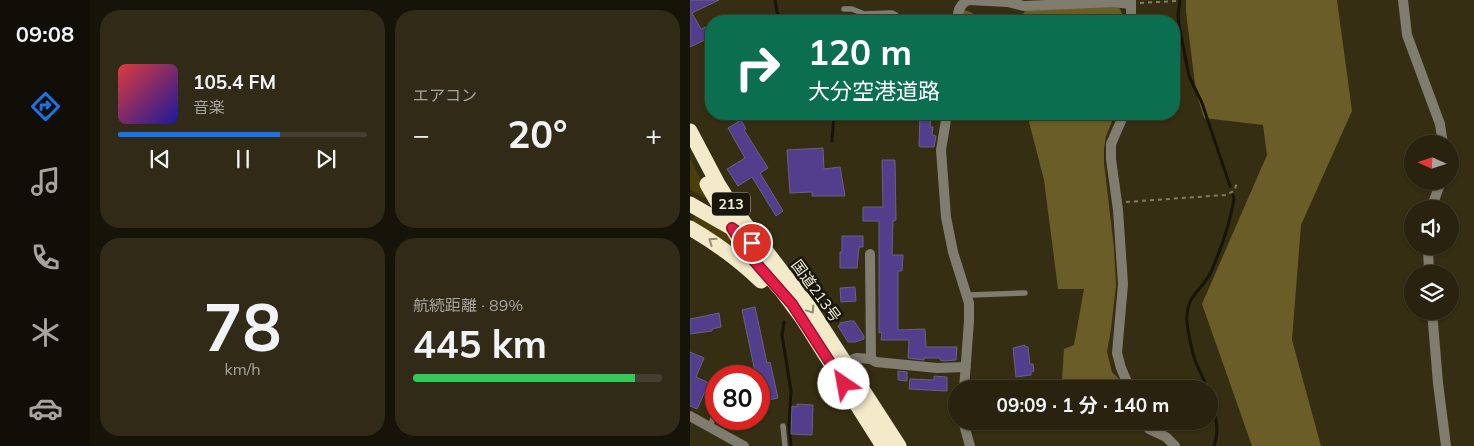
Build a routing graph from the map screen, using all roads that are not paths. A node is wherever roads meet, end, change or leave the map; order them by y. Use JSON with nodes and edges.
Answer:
{"nodes":[{"id":1,"x":1403,"y":0,"type":"edge"},
{"id":2,"x":1130,"y":2,"type":"edge"},
{"id":3,"x":844,"y":9,"type":"dead end"},
{"id":4,"x":896,"y":15,"type":"edge"},
{"id":5,"x":958,"y":15,"type":"edge"},
{"id":6,"x":1131,"y":15,"type":"edge"},
{"id":7,"x":946,"y":120,"type":"edge"},
{"id":8,"x":1122,"y":120,"type":"edge"},
{"id":9,"x":690,"y":131,"type":"edge"},
{"id":10,"x":1442,"y":135,"type":"edge"},
{"id":11,"x":690,"y":152,"type":"edge"},
{"id":12,"x":690,"y":204,"type":"edge"},
{"id":13,"x":690,"y":228,"type":"edge"},
{"id":14,"x":732,"y":228,"type":"junction"},
{"id":15,"x":870,"y":254,"type":"dead end"},
{"id":16,"x":781,"y":272,"type":"junction"},
{"id":17,"x":1025,"y":293,"type":"dead end"},
{"id":18,"x":968,"y":297,"type":"junction"},
{"id":19,"x":1433,"y":320,"type":"edge"},
{"id":20,"x":827,"y":358,"type":"junction"},
{"id":21,"x":871,"y":359,"type":"junction"},
{"id":22,"x":845,"y":363,"type":"junction"},
{"id":23,"x":966,"y":367,"type":"junction"},
{"id":24,"x":965,"y":380,"type":"edge"},
{"id":25,"x":1126,"y":380,"type":"edge"},
{"id":26,"x":690,"y":416,"type":"edge"},
{"id":27,"x":705,"y":424,"type":"edge"},
{"id":28,"x":782,"y":426,"type":"dead end"},
{"id":29,"x":715,"y":430,"type":"edge"},
{"id":30,"x":966,"y":430,"type":"edge"},
{"id":31,"x":1152,"y":430,"type":"edge"},
{"id":32,"x":744,"y":446,"type":"edge"},
{"id":33,"x":785,"y":446,"type":"edge"},
{"id":34,"x":883,"y":446,"type":"edge"},
{"id":35,"x":899,"y":446,"type":"edge"},
{"id":36,"x":970,"y":446,"type":"edge"},
{"id":37,"x":1174,"y":446,"type":"edge"},
{"id":38,"x":1446,"y":446,"type":"edge"}],
"edges":[{"from":1,"to":10,"type":"street"},
{"from":2,"to":5,"type":"street"},
{"from":2,"to":6,"type":"street"},
{"from":3,"to":4,"type":"lane"},
{"from":7,"to":18,"type":"street"},
{"from":8,"to":25,"type":"street"},
{"from":9,"to":16,"type":"highway","name":"国道213号","number":"213"},
{"from":11,"to":14,"type":"highway","name":"国道213号","number":"213"},
{"from":12,"to":14,"type":"highway","number":"213"},
{"from":20,"to":13,"type":"highway","number":"213","one_way":true},
{"from":14,"to":16,"type":"highway","number":"213"},
{"from":14,"to":20,"type":"highway","name":"国道213号","number":"213"},
{"from":15,"to":21,"type":"street"},
{"from":16,"to":22,"type":"highway","name":"国道213号","number":"213","one_way":true},
{"from":17,"to":18,"type":"lane"},
{"from":18,"to":23,"type":"street"},
{"from":19,"to":38,"type":"street"},
{"from":20,"to":34,"type":"highway","name":"国道213号","number":"213"},
{"from":21,"to":22,"type":"street"},
{"from":21,"to":23,"type":"street"},
{"from":22,"to":35,"type":"highway","name":"国道213号","number":"213"},
{"from":23,"to":24,"type":"street"},
{"from":26,"to":27,"type":"street"},
{"from":28,"to":33,"type":"lane"},
{"from":29,"to":32,"type":"street"},
{"from":30,"to":36,"type":"street"},
{"from":31,"to":37,"type":"street"}]}
